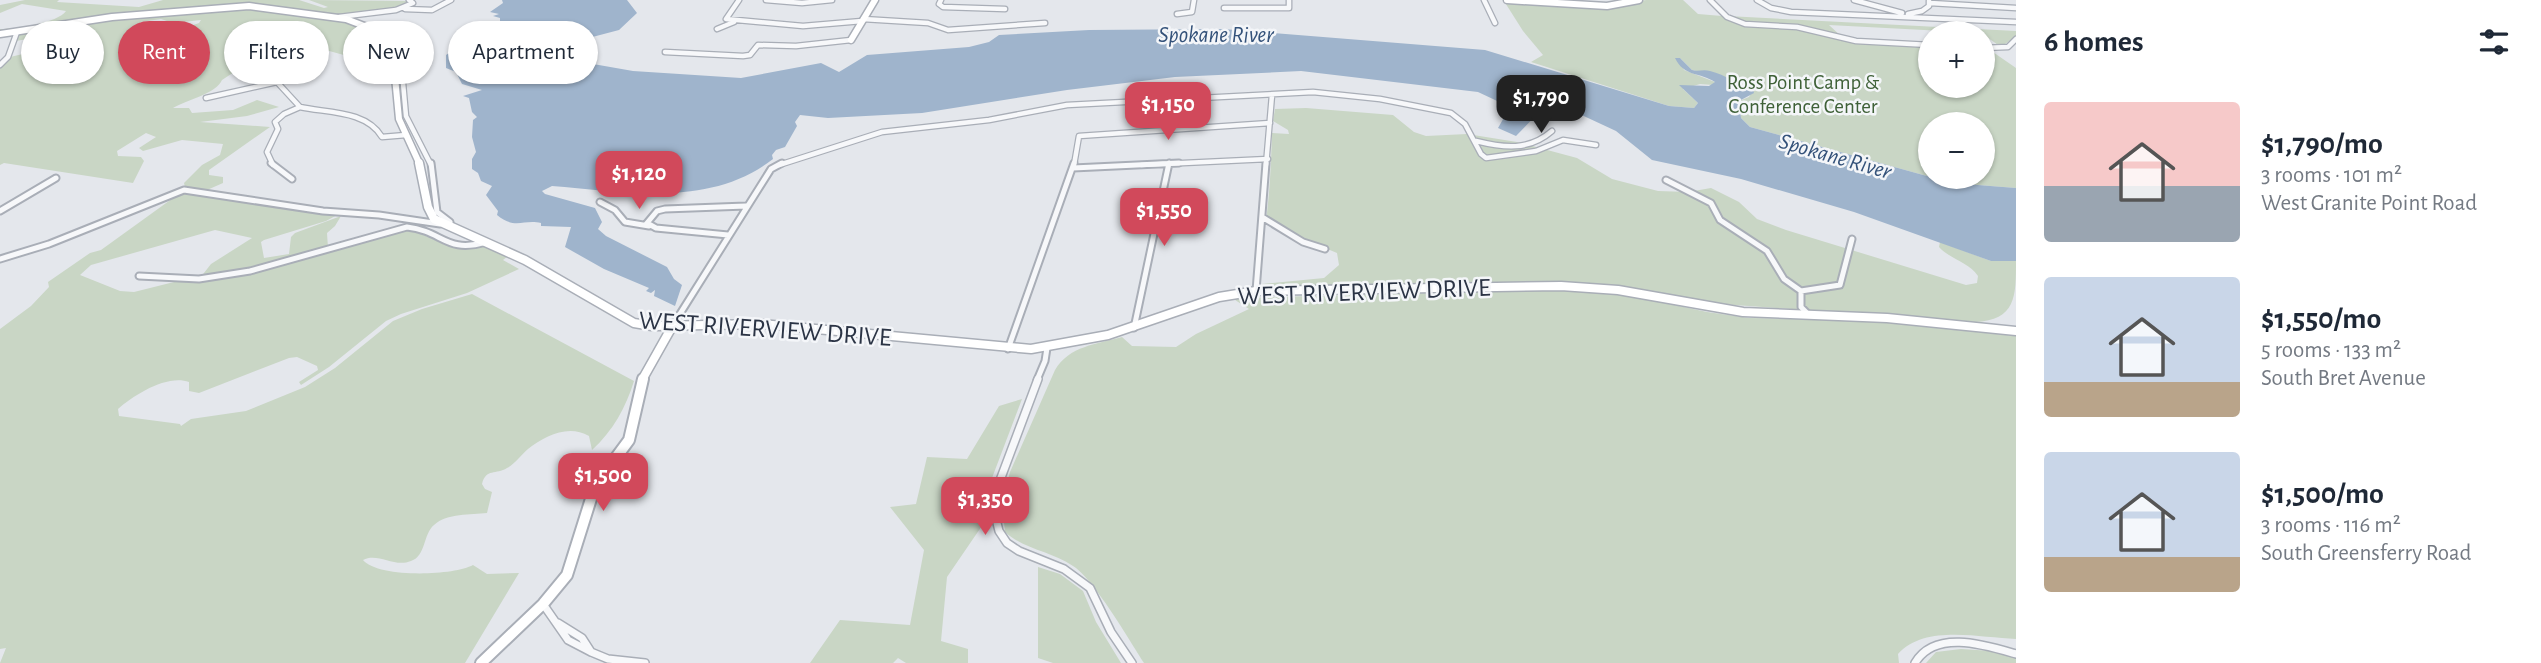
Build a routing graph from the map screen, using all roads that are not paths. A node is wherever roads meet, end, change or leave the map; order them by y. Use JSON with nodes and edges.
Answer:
{"nodes":[{"id":1,"x":409,"y":0,"type":"edge"},
{"id":2,"x":451,"y":0,"type":"edge"},
{"id":3,"x":739,"y":0,"type":"edge"},
{"id":4,"x":766,"y":0,"type":"edge"},
{"id":5,"x":832,"y":0,"type":"edge"},
{"id":6,"x":875,"y":0,"type":"edge"},
{"id":7,"x":941,"y":0,"type":"edge"},
{"id":8,"x":1194,"y":0,"type":"edge"},
{"id":9,"x":1289,"y":0,"type":"edge"},
{"id":10,"x":1484,"y":0,"type":"edge"},
{"id":11,"x":1507,"y":0,"type":"edge"},
{"id":12,"x":1639,"y":0,"type":"edge"},
{"id":13,"x":1710,"y":0,"type":"edge"},
{"id":14,"x":1757,"y":0,"type":"edge"},
{"id":15,"x":1854,"y":0,"type":"edge"},
{"id":16,"x":1524,"y":1,"type":"edge"},
{"id":17,"x":1623,"y":1,"type":"edge"},
{"id":18,"x":1929,"y":1,"type":"edge"},
{"id":19,"x":1224,"y":8,"type":"dead end"},
{"id":20,"x":2016,"y":8,"type":"edge"},
{"id":21,"x":1005,"y":9,"type":"dead end"},
{"id":22,"x":396,"y":10,"type":"junction"},
{"id":23,"x":1177,"y":14,"type":"dead end"},
{"id":24,"x":1908,"y":16,"type":"junction"},
{"id":25,"x":339,"y":17,"type":"junction"},
{"id":26,"x":863,"y":20,"type":"junction"},
{"id":27,"x":350,"y":21,"type":"edge"},
{"id":28,"x":734,"y":22,"type":"junction"},
{"id":29,"x":2016,"y":22,"type":"edge"},
{"id":30,"x":1045,"y":23,"type":"dead end"},
{"id":31,"x":1495,"y":23,"type":"dead end"},
{"id":32,"x":716,"y":29,"type":"dead end"},
{"id":33,"x":17,"y":32,"type":"junction"},
{"id":34,"x":0,"y":34,"type":"edge"},
{"id":35,"x":2016,"y":39,"type":"edge"},
{"id":36,"x":851,"y":40,"type":"joint"},
{"id":37,"x":1918,"y":44,"type":"edge"},
{"id":38,"x":2008,"y":47,"type":"junction"},
{"id":39,"x":1995,"y":48,"type":"edge"},
{"id":40,"x":2016,"y":50,"type":"edge"},
{"id":41,"x":666,"y":52,"type":"dead end"},
{"id":42,"x":0,"y":65,"type":"edge"},
{"id":43,"x":268,"y":84,"type":"edge"},
{"id":44,"x":279,"y":84,"type":"edge"},
{"id":45,"x":396,"y":84,"type":"edge"},
{"id":46,"x":404,"y":84,"type":"edge"},
{"id":47,"x":1272,"y":94,"type":"junction"},
{"id":48,"x":206,"y":98,"type":"dead end"},
{"id":49,"x":397,"y":104,"type":"junction"},
{"id":50,"x":406,"y":104,"type":"junction"},
{"id":51,"x":300,"y":107,"type":"junction"},
{"id":52,"x":1270,"y":123,"type":"junction"},
{"id":53,"x":1552,"y":131,"type":"dead end"},
{"id":54,"x":405,"y":134,"type":"junction"},
{"id":55,"x":1475,"y":141,"type":"junction"},
{"id":56,"x":1596,"y":145,"type":"dead end"},
{"id":57,"x":1268,"y":159,"type":"junction"},
{"id":58,"x":1169,"y":163,"type":"junction"},
{"id":59,"x":1073,"y":168,"type":"junction"},
{"id":60,"x":55,"y":178,"type":"dead end"},
{"id":61,"x":292,"y":179,"type":"dead end"},
{"id":62,"x":1666,"y":180,"type":"dead end"},
{"id":63,"x":431,"y":195,"type":"junction"},
{"id":64,"x":600,"y":202,"type":"dead end"},
{"id":65,"x":746,"y":206,"type":"junction"},
{"id":66,"x":0,"y":211,"type":"edge"},
{"id":67,"x":1262,"y":217,"type":"junction"},
{"id":68,"x":440,"y":224,"type":"junction"},
{"id":69,"x":454,"y":224,"type":"dead end"},
{"id":70,"x":651,"y":226,"type":"junction"},
{"id":71,"x":728,"y":235,"type":"junction"},
{"id":72,"x":1852,"y":239,"type":"dead end"},
{"id":73,"x":486,"y":242,"type":"junction"},
{"id":74,"x":1325,"y":249,"type":"dead end"},
{"id":75,"x":0,"y":260,"type":"edge"},
{"id":76,"x":139,"y":276,"type":"dead end"},
{"id":77,"x":1256,"y":291,"type":"junction"},
{"id":78,"x":1801,"y":291,"type":"junction"},
{"id":79,"x":1810,"y":315,"type":"junction"},
{"id":80,"x":673,"y":325,"type":"junction"},
{"id":81,"x":1134,"y":328,"type":"junction"},
{"id":82,"x":2016,"y":329,"type":"edge"},
{"id":83,"x":1048,"y":348,"type":"junction"},
{"id":84,"x":1007,"y":349,"type":"junction"},
{"id":85,"x":543,"y":604,"type":"junction"},
{"id":86,"x":2016,"y":654,"type":"edge"},
{"id":87,"x":606,"y":661,"type":"edge"},
{"id":88,"x":481,"y":663,"type":"edge"},
{"id":89,"x":645,"y":663,"type":"edge"},
{"id":90,"x":1132,"y":663,"type":"edge"},
{"id":91,"x":1915,"y":663,"type":"edge"}],
"edges":[{"from":1,"to":22,"type":"street"},
{"from":2,"to":22,"type":"street"},
{"from":3,"to":28,"type":"street"},
{"from":4,"to":5,"type":"street"},
{"from":6,"to":26,"type":"street"},
{"from":7,"to":21,"type":"street"},
{"from":8,"to":23,"type":"street"},
{"from":9,"to":19,"type":"street"},
{"from":10,"to":31,"type":"street"},
{"from":11,"to":16,"type":"street"},
{"from":12,"to":17,"type":"street"},
{"from":13,"to":37,"type":"street"},
{"from":14,"to":24,"type":"street"},
{"from":15,"to":24,"type":"street"},
{"from":16,"to":17,"type":"street"},
{"from":18,"to":20,"type":"street"},
{"from":18,"to":24,"type":"street"},
{"from":22,"to":25,"type":"street"},
{"from":24,"to":29,"type":"street"},
{"from":25,"to":27,"type":"street"},
{"from":25,"to":33,"type":"street"},
{"from":26,"to":28,"type":"street"},
{"from":26,"to":30,"type":"street"},
{"from":26,"to":36,"type":"street"},
{"from":28,"to":32,"type":"street"},
{"from":33,"to":34,"type":"street"},
{"from":33,"to":42,"type":"street"},
{"from":35,"to":38,"type":"street"},
{"from":36,"to":41,"type":"street"},
{"from":38,"to":39,"type":"street"},
{"from":38,"to":40,"type":"street"},
{"from":43,"to":48,"type":"street"},
{"from":44,"to":51,"type":"street"},
{"from":45,"to":49,"type":"street"},
{"from":46,"to":50,"type":"street"},
{"from":47,"to":52,"type":"street"},
{"from":47,"to":55,"type":"street"},
{"from":47,"to":65,"type":"street"},
{"from":49,"to":50,"type":"street"},
{"from":49,"to":54,"type":"street"},
{"from":50,"to":63,"type":"street"},
{"from":51,"to":54,"type":"street"},
{"from":51,"to":61,"type":"street"},
{"from":52,"to":57,"type":"street"},
{"from":52,"to":59,"type":"street"},
{"from":53,"to":55,"type":"street"},
{"from":54,"to":63,"type":"street"},
{"from":55,"to":56,"type":"street"},
{"from":57,"to":58,"type":"street"},
{"from":57,"to":67,"type":"street"},
{"from":58,"to":59,"type":"street"},
{"from":58,"to":81,"type":"street"},
{"from":59,"to":84,"type":"street"},
{"from":60,"to":66,"type":"street"},
{"from":62,"to":78,"type":"street"},
{"from":63,"to":68,"type":"street"},
{"from":63,"to":69,"type":"street"},
{"from":64,"to":70,"type":"street"},
{"from":65,"to":70,"type":"street"},
{"from":65,"to":71,"type":"street"},
{"from":67,"to":74,"type":"street"},
{"from":67,"to":77,"type":"street"},
{"from":68,"to":73,"type":"street","name":"WEST RIVERVIEW DRIVE"},
{"from":68,"to":75,"type":"street"},
{"from":70,"to":71,"type":"street"},
{"from":71,"to":80,"type":"street"},
{"from":72,"to":78,"type":"street"},
{"from":73,"to":76,"type":"street"},
{"from":73,"to":80,"type":"street","name":"WEST RIVERVIEW DRIVE"},
{"from":77,"to":79,"type":"street","name":"WEST RIVERVIEW DRIVE"},
{"from":77,"to":81,"type":"street","name":"WEST RIVERVIEW DRIVE"},
{"from":78,"to":79,"type":"street"},
{"from":79,"to":82,"type":"street","name":"WEST RIVERVIEW DRIVE"},
{"from":80,"to":84,"type":"street","name":"WEST RIVERVIEW DRIVE"},
{"from":80,"to":85,"type":"street"},
{"from":81,"to":83,"type":"street","name":"WEST RIVERVIEW DRIVE"},
{"from":83,"to":84,"type":"street","name":"WEST RIVERVIEW DRIVE"},
{"from":83,"to":90,"type":"street"},
{"from":85,"to":87,"type":"street"},
{"from":85,"to":88,"type":"street"},
{"from":86,"to":91,"type":"street"},
{"from":87,"to":89,"type":"street"}]}
